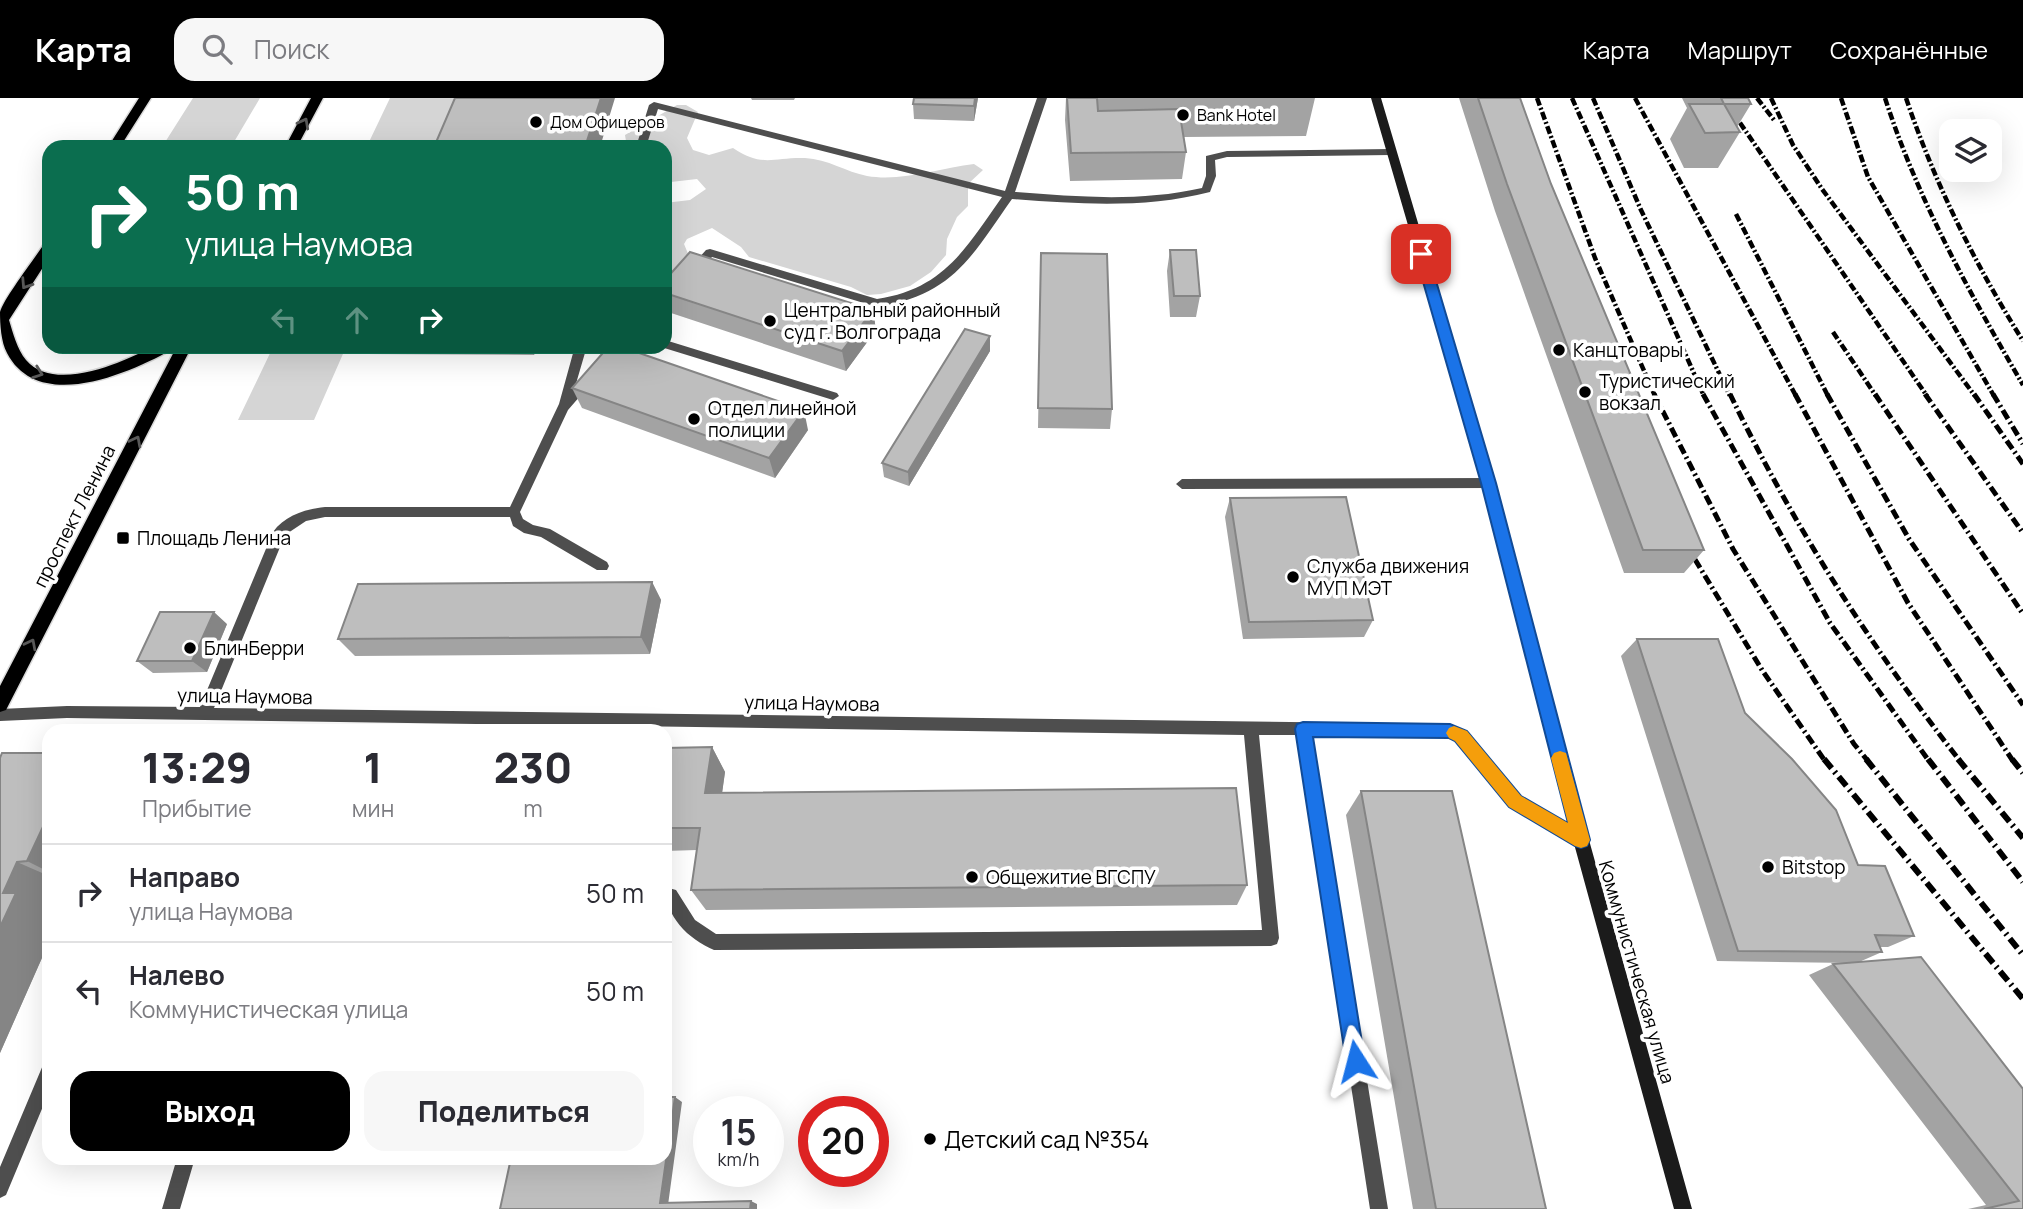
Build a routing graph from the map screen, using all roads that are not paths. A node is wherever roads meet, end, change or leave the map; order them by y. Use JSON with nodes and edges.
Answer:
{"nodes":[{"id":1,"x":317,"y":98,"type":"edge"},
{"id":2,"x":1042,"y":98,"type":"edge"},
{"id":3,"x":1376,"y":98,"type":"edge"},
{"id":4,"x":145,"y":100,"type":"edge"},
{"id":5,"x":119,"y":140,"type":"edge"},
{"id":6,"x":295,"y":140,"type":"edge"},
{"id":7,"x":643,"y":140,"type":"edge"},
{"id":8,"x":1391,"y":152,"type":"junction"},
{"id":9,"x":1009,"y":195,"type":"junction"},
{"id":10,"x":42,"y":259,"type":"edge"},
{"id":11,"x":683,"y":281,"type":"edge"},
{"id":12,"x":1,"y":326,"type":"edge"},
{"id":13,"x":672,"y":346,"type":"edge"},
{"id":14,"x":152,"y":354,"type":"edge"},
{"id":15,"x":181,"y":354,"type":"edge"},
{"id":16,"x":579,"y":354,"type":"edge"},
{"id":17,"x":601,"y":367,"type":"edge"},
{"id":18,"x":833,"y":396,"type":"dead end"},
{"id":19,"x":563,"y":407,"type":"junction"},
{"id":20,"x":1489,"y":483,"type":"junction"},
{"id":21,"x":1182,"y":484,"type":"dead end"},
{"id":22,"x":514,"y":512,"type":"junction"},
{"id":23,"x":601,"y":566,"type":"dead end"},
{"id":24,"x":0,"y":704,"type":"edge"},
{"id":25,"x":204,"y":714,"type":"junction"},
{"id":26,"x":0,"y":715,"type":"edge"},
{"id":27,"x":1251,"y":729,"type":"junction"},
{"id":28,"x":1303,"y":729,"type":"junction"},
{"id":29,"x":1581,"y":840,"type":"junction"},
{"id":30,"x":672,"y":898,"type":"edge"},
{"id":31,"x":42,"y":1088,"type":"edge"},
{"id":32,"x":184,"y":1165,"type":"edge"},
{"id":33,"x":0,"y":1189,"type":"edge"},
{"id":34,"x":171,"y":1209,"type":"edge"},
{"id":35,"x":1379,"y":1209,"type":"edge"},
{"id":36,"x":1683,"y":1209,"type":"edge"}],
"edges":[{"from":6,"to":1,"type":"main road","one_way":true},
{"from":2,"to":9,"type":"lane"},
{"from":3,"to":8,"type":"main road","name":"Коммунистическая улица"},
{"from":4,"to":5,"type":"main road"},
{"from":7,"to":9,"type":"lane"},
{"from":8,"to":9,"type":"lane"},
{"from":8,"to":20,"type":"main road","name":"Коммунистическая улица"},
{"from":9,"to":11,"type":"lane"},
{"from":10,"to":12,"type":"main road","one_way":true},
{"from":12,"to":14,"type":"main road","one_way":true},
{"from":13,"to":18,"type":"lane"},
{"from":24,"to":15,"type":"main road","name":"проспект Ленина","one_way":true},
{"from":16,"to":19,"type":"lane"},
{"from":17,"to":19,"type":"lane"},
{"from":19,"to":22,"type":"lane"},
{"from":20,"to":21,"type":"lane"},
{"from":20,"to":29,"type":"main road","name":"Коммунистическая улица"},
{"from":22,"to":23,"type":"lane"},
{"from":22,"to":25,"type":"lane"},
{"from":25,"to":26,"type":"lane","name":"улица Наумова"},
{"from":25,"to":27,"type":"lane","name":"улица Наумова"},
{"from":27,"to":28,"type":"lane","name":"улица Наумова"},
{"from":27,"to":30,"type":"lane"},
{"from":28,"to":29,"type":"lane","name":"улица Наумова"},
{"from":28,"to":35,"type":"lane"},
{"from":29,"to":36,"type":"main road","name":"Коммунистическая улица"},
{"from":31,"to":33,"type":"lane"},
{"from":32,"to":34,"type":"lane"}]}
